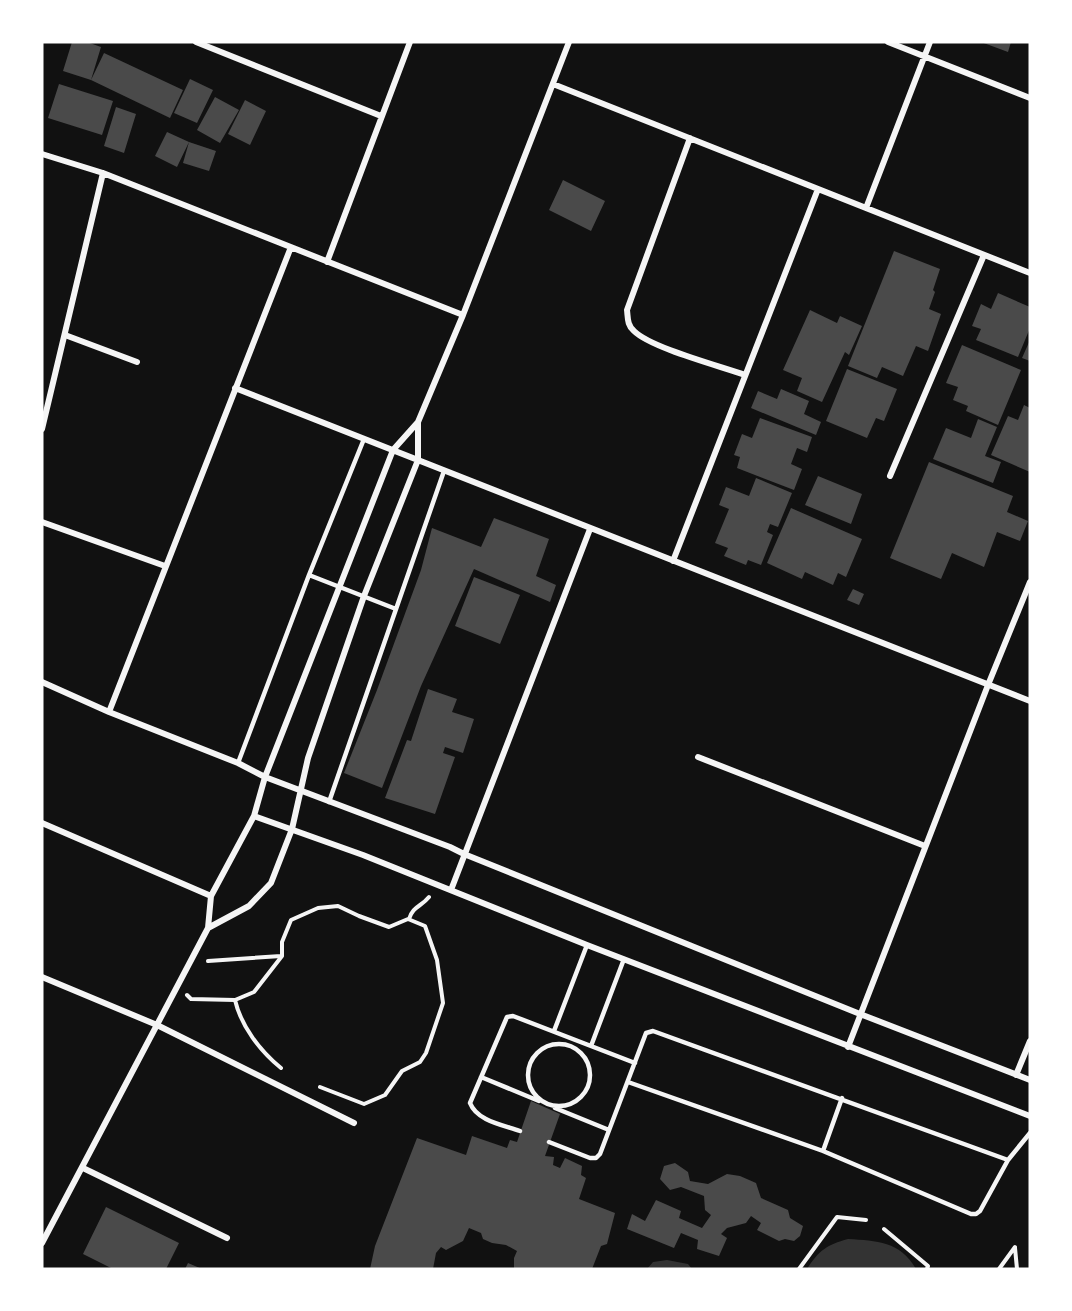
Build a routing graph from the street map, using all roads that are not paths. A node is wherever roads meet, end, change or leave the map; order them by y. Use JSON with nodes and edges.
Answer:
{"nodes":[{"id":1,"x":196,"y":42,"type":"edge"},
{"id":2,"x":410,"y":42,"type":"edge"},
{"id":3,"x":569,"y":42,"type":"edge"},
{"id":4,"x":888,"y":42,"type":"edge"},
{"id":5,"x":930,"y":42,"type":"edge"},
{"id":6,"x":925,"y":57,"type":"junction"},
{"id":7,"x":553,"y":84,"type":"junction"},
{"id":8,"x":1030,"y":98,"type":"edge"},
{"id":9,"x":381,"y":116,"type":"junction"},
{"id":10,"x":690,"y":138,"type":"junction"},
{"id":11,"x":42,"y":154,"type":"edge"},
{"id":12,"x":103,"y":173,"type":"junction"},
{"id":13,"x":818,"y":189,"type":"junction"},
{"id":14,"x":866,"y":208,"type":"junction"},
{"id":15,"x":291,"y":248,"type":"junction"},
{"id":16,"x":984,"y":255,"type":"junction"},
{"id":17,"x":327,"y":262,"type":"junction"},
{"id":18,"x":1030,"y":273,"type":"edge"},
{"id":19,"x":463,"y":315,"type":"junction"},
{"id":20,"x":65,"y":335,"type":"junction"},
{"id":21,"x":137,"y":362,"type":"dead end"},
{"id":22,"x":745,"y":375,"type":"junction"},
{"id":23,"x":235,"y":388,"type":"junction"},
{"id":24,"x":418,"y":422,"type":"junction"},
{"id":25,"x":42,"y":429,"type":"edge"},
{"id":26,"x":364,"y":439,"type":"junction"},
{"id":27,"x":393,"y":450,"type":"junction"},
{"id":28,"x":418,"y":460,"type":"junction"},
{"id":29,"x":444,"y":471,"type":"junction"},
{"id":30,"x":891,"y":476,"type":"dead end"},
{"id":31,"x":42,"y":522,"type":"edge"},
{"id":32,"x":590,"y":529,"type":"junction"},
{"id":33,"x":673,"y":561,"type":"junction"},
{"id":34,"x":165,"y":566,"type":"junction"},
{"id":35,"x":309,"y":575,"type":"junction"},
{"id":36,"x":1030,"y":582,"type":"edge"},
{"id":37,"x":339,"y":586,"type":"junction"},
{"id":38,"x":364,"y":596,"type":"junction"},
{"id":39,"x":396,"y":609,"type":"junction"},
{"id":40,"x":42,"y":682,"type":"edge"},
{"id":41,"x":988,"y":685,"type":"junction"},
{"id":42,"x":1030,"y":701,"type":"edge"},
{"id":43,"x":109,"y":712,"type":"junction"},
{"id":44,"x":698,"y":756,"type":"dead end"},
{"id":45,"x":238,"y":763,"type":"junction"},
{"id":46,"x":265,"y":777,"type":"junction"},
{"id":47,"x":301,"y":791,"type":"junction"},
{"id":48,"x":329,"y":802,"type":"junction"},
{"id":49,"x":254,"y":816,"type":"junction"},
{"id":50,"x":42,"y":823,"type":"edge"},
{"id":51,"x":292,"y":829,"type":"junction"},
{"id":52,"x":925,"y":846,"type":"junction"},
{"id":53,"x":464,"y":854,"type":"junction"},
{"id":54,"x":451,"y":890,"type":"junction"},
{"id":55,"x":211,"y":896,"type":"junction"},
{"id":56,"x":208,"y":928,"type":"junction"},
{"id":57,"x":587,"y":945,"type":"junction"},
{"id":58,"x":624,"y":959,"type":"junction"},
{"id":59,"x":42,"y":977,"type":"edge"},
{"id":60,"x":860,"y":1014,"type":"junction"},
{"id":61,"x":158,"y":1025,"type":"junction"},
{"id":62,"x":554,"y":1031,"type":"junction"},
{"id":63,"x":573,"y":1038,"type":"junction"},
{"id":64,"x":1030,"y":1041,"type":"edge"},
{"id":65,"x":570,"y":1046,"type":"junction"},
{"id":66,"x":591,"y":1046,"type":"junction"},
{"id":67,"x":848,"y":1047,"type":"junction"},
{"id":68,"x":635,"y":1063,"type":"junction"},
{"id":69,"x":1016,"y":1075,"type":"junction"},
{"id":70,"x":481,"y":1077,"type":"junction"},
{"id":71,"x":1030,"y":1080,"type":"edge"},
{"id":72,"x":628,"y":1082,"type":"junction"},
{"id":73,"x":842,"y":1098,"type":"junction"},
{"id":74,"x":547,"y":1104,"type":"junction"},
{"id":75,"x":1030,"y":1116,"type":"edge"},
{"id":76,"x":354,"y":1123,"type":"dead end"},
{"id":77,"x":609,"y":1130,"type":"junction"},
{"id":78,"x":520,"y":1131,"type":"dead end"},
{"id":79,"x":1030,"y":1133,"type":"edge"},
{"id":80,"x":549,"y":1142,"type":"dead end"},
{"id":81,"x":823,"y":1151,"type":"junction"},
{"id":82,"x":1008,"y":1160,"type":"junction"},
{"id":83,"x":83,"y":1168,"type":"junction"},
{"id":84,"x":227,"y":1238,"type":"dead end"},
{"id":85,"x":42,"y":1243,"type":"edge"}],
"edges":[{"from":1,"to":9,"type":"street"},
{"from":2,"to":9,"type":"street"},
{"from":3,"to":7,"type":"street"},
{"from":4,"to":6,"type":"street"},
{"from":5,"to":6,"type":"street"},
{"from":6,"to":8,"type":"street"},
{"from":6,"to":14,"type":"street"},
{"from":7,"to":10,"type":"street"},
{"from":7,"to":19,"type":"street"},
{"from":9,"to":17,"type":"street"},
{"from":10,"to":13,"type":"street"},
{"from":10,"to":22,"type":"street"},
{"from":11,"to":12,"type":"street"},
{"from":12,"to":15,"type":"street"},
{"from":12,"to":20,"type":"street"},
{"from":13,"to":14,"type":"street"},
{"from":13,"to":22,"type":"street"},
{"from":14,"to":16,"type":"street"},
{"from":15,"to":17,"type":"street"},
{"from":15,"to":23,"type":"street"},
{"from":16,"to":18,"type":"street"},
{"from":16,"to":30,"type":"street"},
{"from":17,"to":19,"type":"street"},
{"from":19,"to":24,"type":"street"},
{"from":20,"to":21,"type":"street"},
{"from":20,"to":25,"type":"street"},
{"from":22,"to":33,"type":"street"},
{"from":23,"to":26,"type":"street"},
{"from":23,"to":34,"type":"street"},
{"from":24,"to":27,"type":"street"},
{"from":24,"to":28,"type":"street"},
{"from":26,"to":27,"type":"street"},
{"from":26,"to":35,"type":"lane"},
{"from":27,"to":28,"type":"street"},
{"from":27,"to":37,"type":"street"},
{"from":28,"to":29,"type":"street"},
{"from":28,"to":38,"type":"street"},
{"from":29,"to":32,"type":"street"},
{"from":29,"to":39,"type":"lane"},
{"from":31,"to":34,"type":"street"},
{"from":32,"to":33,"type":"street"},
{"from":32,"to":53,"type":"street"},
{"from":33,"to":41,"type":"street"},
{"from":34,"to":43,"type":"street"},
{"from":35,"to":37,"type":"lane"},
{"from":35,"to":45,"type":"lane"},
{"from":36,"to":41,"type":"street"},
{"from":37,"to":38,"type":"lane"},
{"from":37,"to":46,"type":"street"},
{"from":38,"to":39,"type":"lane"},
{"from":38,"to":47,"type":"street"},
{"from":39,"to":48,"type":"lane"},
{"from":40,"to":43,"type":"street"},
{"from":41,"to":42,"type":"street"},
{"from":41,"to":52,"type":"street"},
{"from":43,"to":45,"type":"street"},
{"from":44,"to":52,"type":"street"},
{"from":45,"to":46,"type":"street"},
{"from":46,"to":47,"type":"street"},
{"from":46,"to":49,"type":"street"},
{"from":47,"to":48,"type":"street"},
{"from":47,"to":51,"type":"street"},
{"from":48,"to":53,"type":"street"},
{"from":49,"to":51,"type":"street"},
{"from":49,"to":55,"type":"street"},
{"from":50,"to":55,"type":"street"},
{"from":51,"to":54,"type":"street"},
{"from":51,"to":56,"type":"street"},
{"from":52,"to":60,"type":"street"},
{"from":53,"to":54,"type":"street"},
{"from":53,"to":60,"type":"street"},
{"from":54,"to":57,"type":"street"},
{"from":55,"to":56,"type":"street"},
{"from":56,"to":61,"type":"street"},
{"from":57,"to":58,"type":"street"},
{"from":57,"to":62,"type":"lane"},
{"from":58,"to":66,"type":"lane"},
{"from":58,"to":67,"type":"street"},
{"from":59,"to":61,"type":"street"},
{"from":60,"to":67,"type":"street"},
{"from":60,"to":69,"type":"street"},
{"from":61,"to":76,"type":"street"},
{"from":61,"to":83,"type":"street"},
{"from":62,"to":63,"type":"lane"},
{"from":62,"to":70,"type":"lane"},
{"from":63,"to":65,"type":"lane"},
{"from":63,"to":66,"type":"lane"},
{"from":64,"to":69,"type":"street"},
{"from":65,"to":74,"type":"lane"},
{"from":65,"to":74,"type":"lane"},
{"from":66,"to":68,"type":"lane"},
{"from":67,"to":75,"type":"street"},
{"from":68,"to":72,"type":"lane"},
{"from":68,"to":73,"type":"lane"},
{"from":69,"to":71,"type":"street"},
{"from":70,"to":74,"type":"lane"},
{"from":70,"to":78,"type":"lane"},
{"from":72,"to":77,"type":"lane"},
{"from":72,"to":81,"type":"lane"},
{"from":73,"to":81,"type":"lane"},
{"from":73,"to":82,"type":"lane"},
{"from":74,"to":77,"type":"lane"},
{"from":77,"to":80,"type":"lane"},
{"from":79,"to":82,"type":"lane"},
{"from":81,"to":82,"type":"lane"},
{"from":83,"to":84,"type":"street"},
{"from":83,"to":85,"type":"street"}]}
